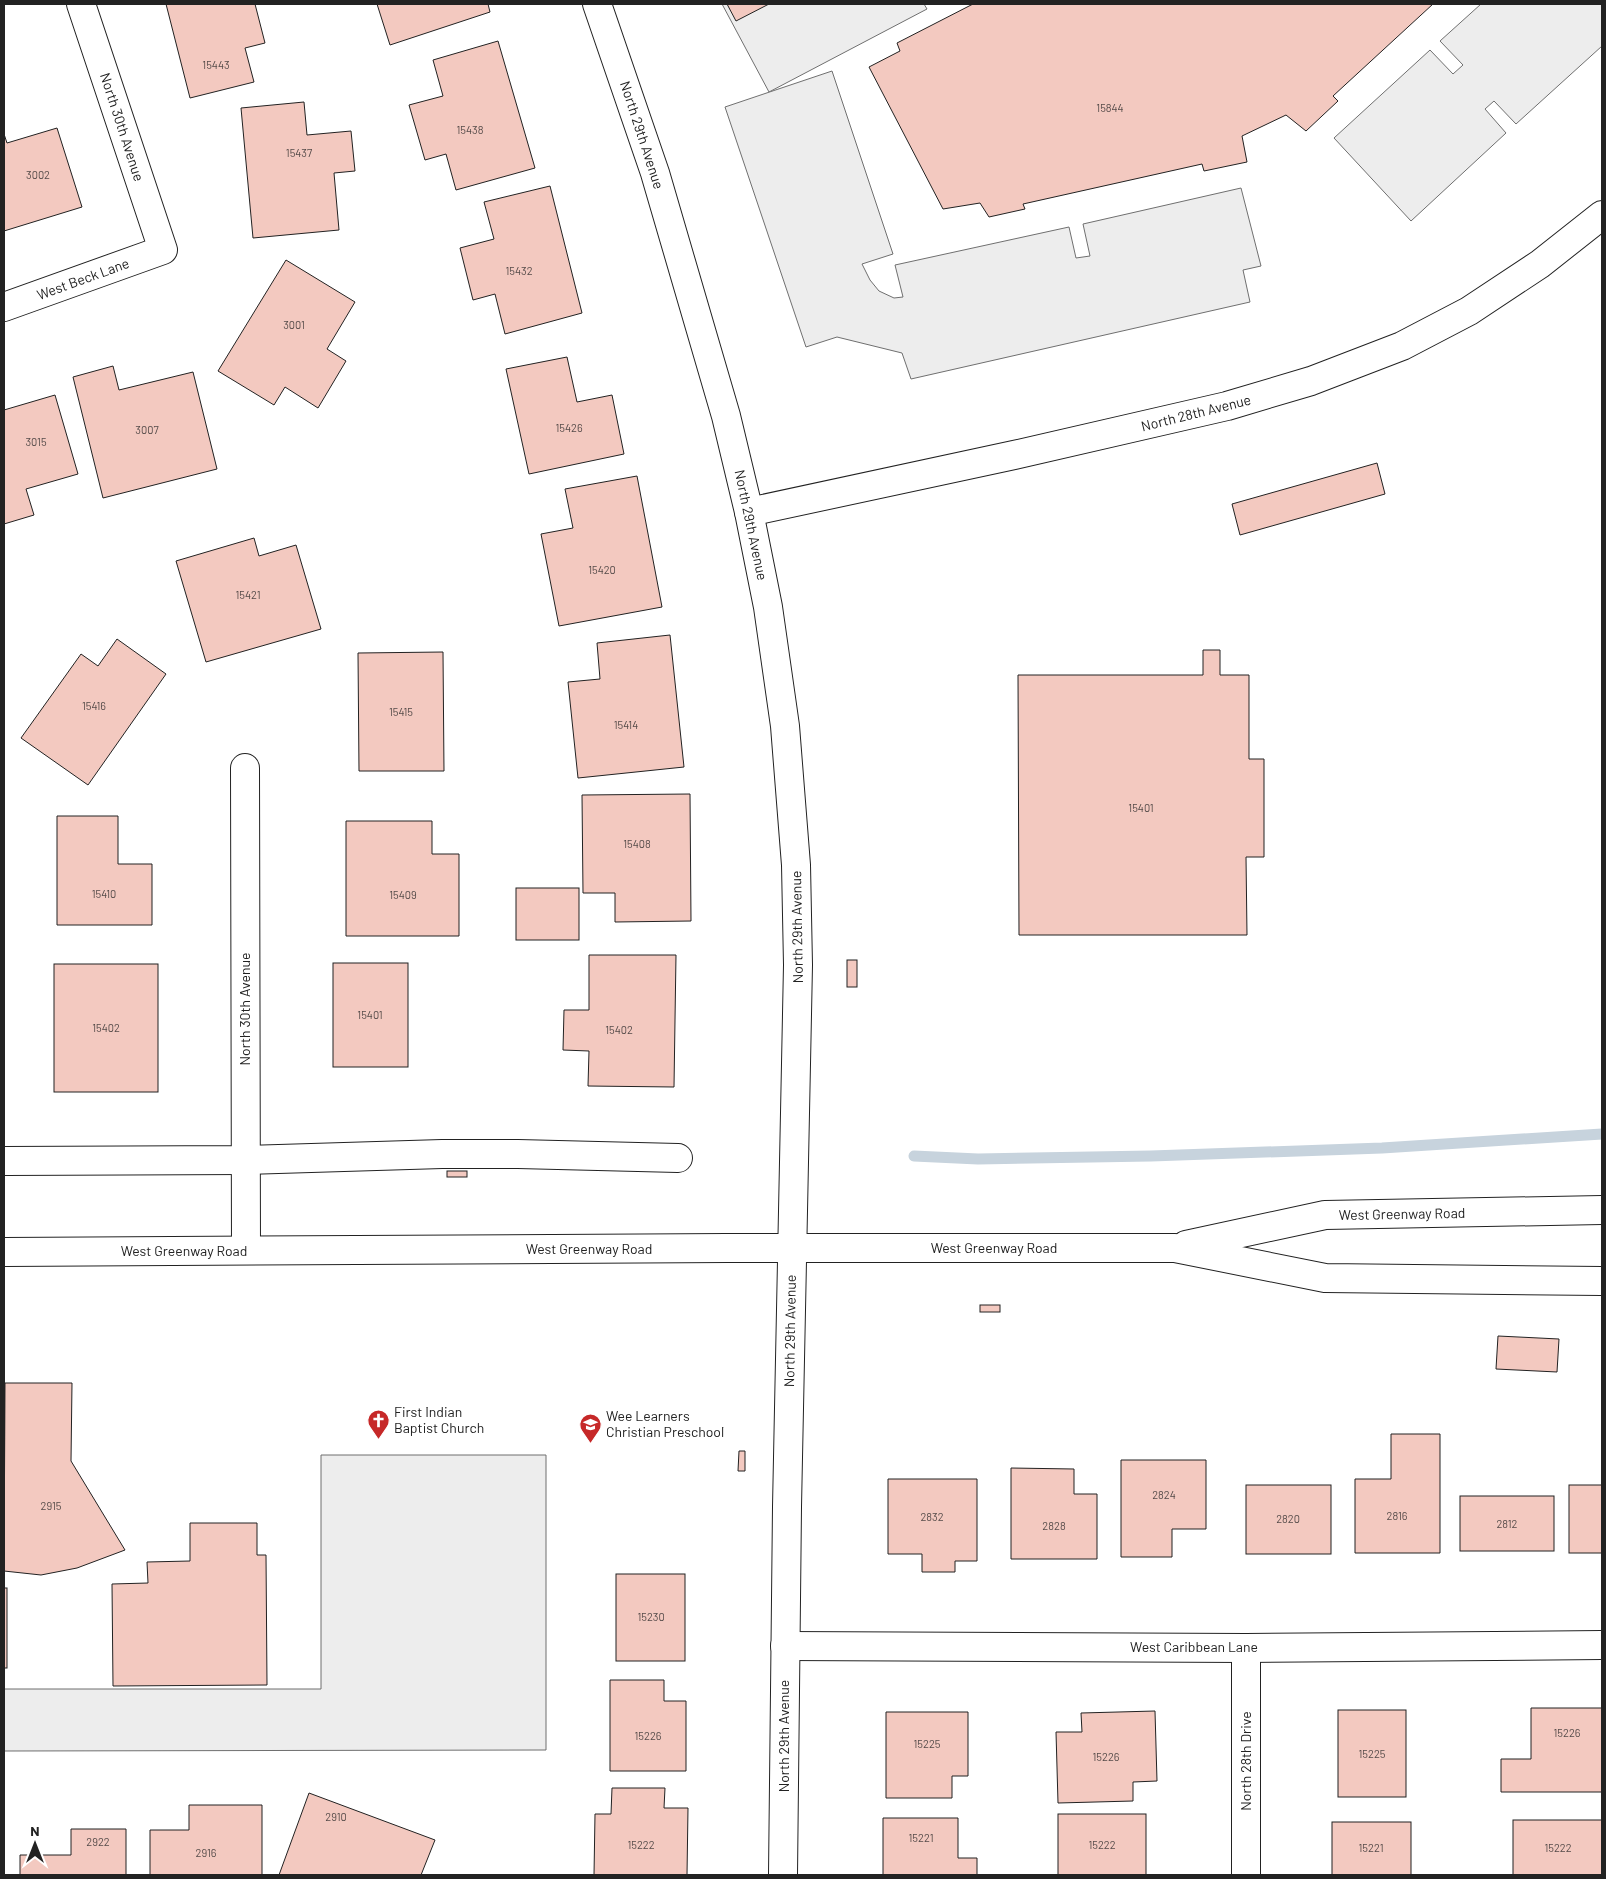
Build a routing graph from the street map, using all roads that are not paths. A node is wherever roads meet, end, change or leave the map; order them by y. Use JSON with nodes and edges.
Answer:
{"nodes":[{"id":1,"x":81,"y":4,"type":"edge"},
{"id":2,"x":597,"y":4,"type":"edge"},
{"id":3,"x":1602,"y":214,"type":"edge"},
{"id":4,"x":163,"y":250,"type":"joint"},
{"id":5,"x":4,"y":307,"type":"edge"},
{"id":6,"x":749,"y":512,"type":"junction"},
{"id":7,"x":245,"y":768,"type":"dead end"},
{"id":8,"x":678,"y":1158,"type":"dead end"},
{"id":9,"x":4,"y":1160,"type":"edge"},
{"id":10,"x":246,"y":1160,"type":"junction"},
{"id":11,"x":1602,"y":1210,"type":"edge"},
{"id":12,"x":792,"y":1248,"type":"junction"},
{"id":13,"x":1175,"y":1248,"type":"junction"},
{"id":14,"x":246,"y":1250,"type":"junction"},
{"id":15,"x":4,"y":1252,"type":"edge"},
{"id":16,"x":1602,"y":1281,"type":"edge"},
{"id":17,"x":1602,"y":1645,"type":"edge"},
{"id":18,"x":785,"y":1646,"type":"junction"},
{"id":19,"x":1246,"y":1648,"type":"junction"},
{"id":20,"x":783,"y":1875,"type":"edge"},
{"id":21,"x":1246,"y":1875,"type":"edge"}],
"edges":[{"from":1,"to":4,"type":"street","name":"North 30th Avenue"},
{"from":2,"to":6,"type":"street","name":"North 29th Avenue"},
{"from":3,"to":6,"type":"street","name":"North 28th Avenue"},
{"from":4,"to":5,"type":"street","name":"West Beck Lane"},
{"from":6,"to":12,"type":"street","name":"North 29th Avenue"},
{"from":7,"to":10,"type":"street","name":"North 30th Avenue"},
{"from":8,"to":10,"type":"street"},
{"from":9,"to":10,"type":"street"},
{"from":10,"to":14,"type":"street","name":"North 30th Avenue"},
{"from":11,"to":13,"type":"street","name":"West Greenway Road"},
{"from":12,"to":13,"type":"street","name":"West Greenway Road"},
{"from":12,"to":14,"type":"street","name":"West Greenway Road"},
{"from":12,"to":18,"type":"street","name":"North 29th Avenue"},
{"from":13,"to":16,"type":"street","name":"West Greenway Road"},
{"from":14,"to":15,"type":"street","name":"West Greenway Road"},
{"from":17,"to":19,"type":"street","name":"West Caribbean Lane"},
{"from":18,"to":19,"type":"street","name":"West Caribbean Lane"},
{"from":18,"to":20,"type":"street","name":"North 29th Avenue"},
{"from":19,"to":21,"type":"street","name":"North 28th Drive"}]}
